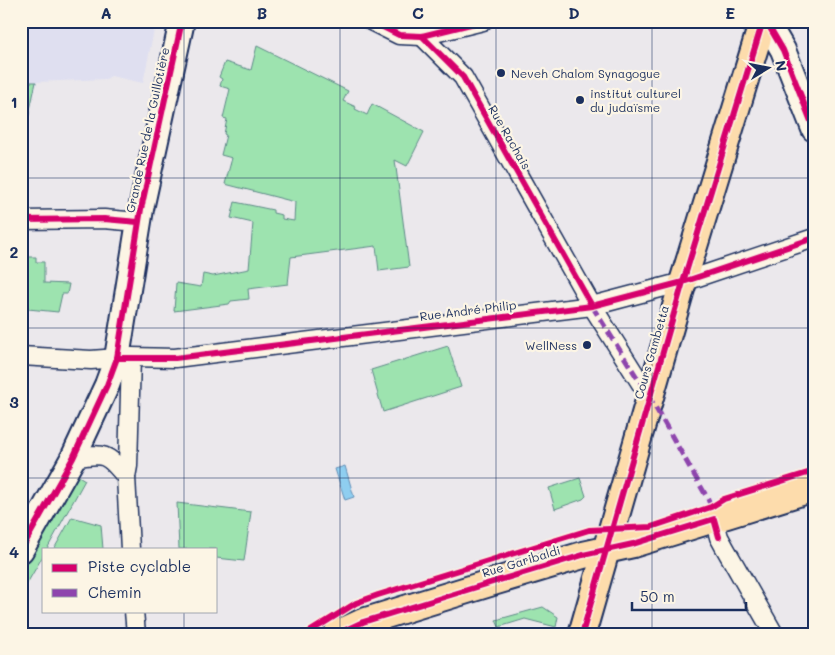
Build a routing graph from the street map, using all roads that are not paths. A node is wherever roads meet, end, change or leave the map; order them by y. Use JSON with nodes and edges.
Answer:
{"nodes":[{"id":1,"x":182,"y":21,"type":"edge"},
{"id":2,"x":371,"y":21,"type":"edge"},
{"id":3,"x":483,"y":21,"type":"edge"},
{"id":4,"x":764,"y":21,"type":"edge"},
{"id":5,"x":423,"y":29,"type":"edge"},
{"id":6,"x":814,"y":128,"type":"edge"},
{"id":7,"x":21,"y":220,"type":"edge"},
{"id":8,"x":138,"y":222,"type":"junction"},
{"id":9,"x":814,"y":238,"type":"edge"},
{"id":10,"x":683,"y":282,"type":"junction"},
{"id":11,"x":592,"y":306,"type":"junction"},
{"id":12,"x":21,"y":356,"type":"edge"},
{"id":13,"x":124,"y":358,"type":"junction"},
{"id":14,"x":650,"y":398,"type":"junction"},
{"id":15,"x":73,"y":458,"type":"junction"},
{"id":16,"x":126,"y":478,"type":"junction"},
{"id":17,"x":814,"y":488,"type":"edge"},
{"id":18,"x":714,"y":519,"type":"junction"},
{"id":19,"x":130,"y":548,"type":"edge"},
{"id":20,"x":607,"y":549,"type":"junction"},
{"id":21,"x":21,"y":550,"type":"edge"},
{"id":22,"x":134,"y":612,"type":"edge"},
{"id":23,"x":136,"y":634,"type":"edge"},
{"id":24,"x":338,"y":634,"type":"edge"},
{"id":25,"x":582,"y":634,"type":"edge"},
{"id":26,"x":774,"y":634,"type":"edge"}],
"edges":[{"from":1,"to":8,"type":"main road","name":"Grande Rue de la Guillotière"},
{"from":2,"to":5,"type":"street"},
{"from":3,"to":5,"type":"street"},
{"from":4,"to":6,"type":"main road"},
{"from":4,"to":10,"type":"main road","name":"Cours Gambetta"},
{"from":5,"to":11,"type":"street","name":"Rue Rachais"},
{"from":7,"to":8,"type":"street"},
{"from":8,"to":13,"type":"main road","name":"Grande Rue de la Guillotière"},
{"from":9,"to":10,"type":"street","name":"Rue André Philip"},
{"from":10,"to":11,"type":"street","name":"Rue André Philip"},
{"from":10,"to":14,"type":"main road","name":"Cours Gambetta"},
{"from":11,"to":13,"type":"street","name":"Rue André Philip"},
{"from":11,"to":14,"type":"street","name":"Rue Rachais"},
{"from":12,"to":13,"type":"street","name":"Rue André Philip"},
{"from":13,"to":15,"type":"main road","name":"Grande Rue de la Guillotière"},
{"from":13,"to":16,"type":"street","name":"Grande Rue de la Guillotière"},
{"from":14,"to":20,"type":"main road","name":"Cours Gambetta"},
{"from":15,"to":16,"type":"street"},
{"from":15,"to":21,"type":"main road","name":"Grande Rue de la Guillotière"},
{"from":16,"to":19,"type":"street","name":"Grande Rue de la Guillotière"},
{"from":17,"to":18,"type":"main road","name":"Rue Garibaldi"},
{"from":18,"to":20,"type":"main road","name":"Rue Garibaldi"},
{"from":18,"to":26,"type":"street"},
{"from":20,"to":24,"type":"main road","name":"Rue Garibaldi"},
{"from":20,"to":25,"type":"main road","name":"Cours Gambetta"},
{"from":22,"to":23,"type":"street"}]}
